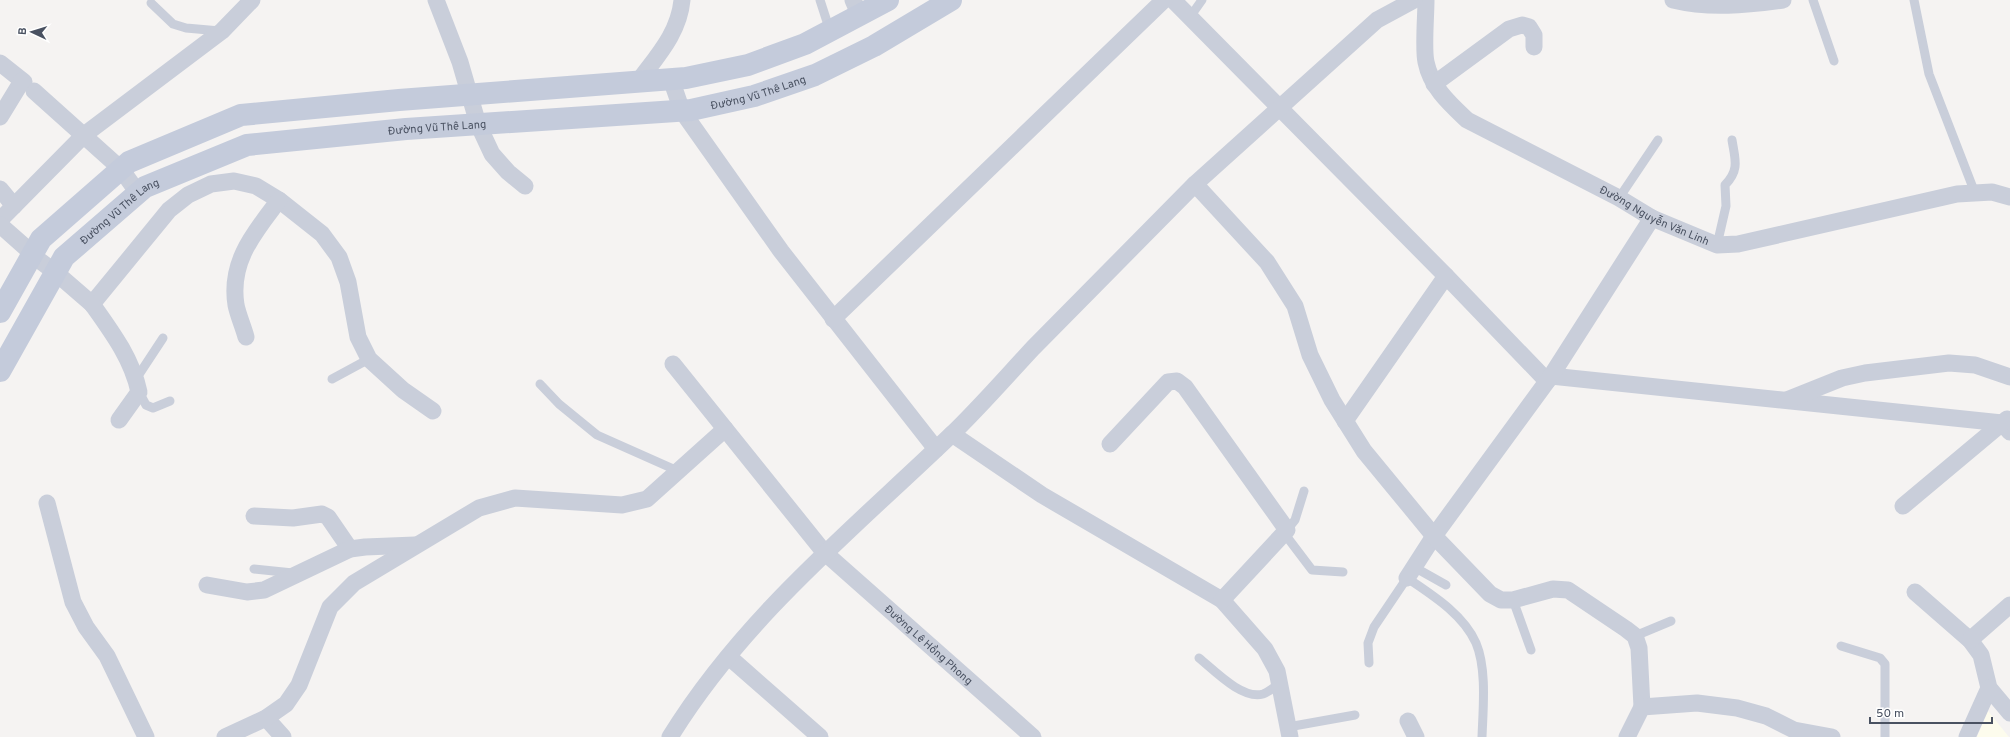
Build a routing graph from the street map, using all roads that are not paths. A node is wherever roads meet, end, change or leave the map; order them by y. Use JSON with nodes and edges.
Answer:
{"nodes":[{"id":1,"x":252,"y":0,"type":"edge"},
{"id":2,"x":436,"y":0,"type":"edge"},
{"id":3,"x":682,"y":0,"type":"edge"},
{"id":4,"x":820,"y":0,"type":"edge"},
{"id":5,"x":888,"y":0,"type":"edge"},
{"id":6,"x":951,"y":0,"type":"edge"},
{"id":7,"x":1164,"y":0,"type":"edge"},
{"id":8,"x":1173,"y":0,"type":"edge"},
{"id":9,"x":1202,"y":0,"type":"edge"},
{"id":10,"x":1414,"y":0,"type":"edge"},
{"id":11,"x":1426,"y":0,"type":"edge"},
{"id":12,"x":1673,"y":0,"type":"edge"},
{"id":13,"x":1783,"y":0,"type":"edge"},
{"id":14,"x":1813,"y":0,"type":"edge"},
{"id":15,"x":1914,"y":0,"type":"edge"},
{"id":16,"x":151,"y":3,"type":"dead end"},
{"id":17,"x":855,"y":4,"type":"edge"},
{"id":18,"x":1190,"y":17,"type":"junction"},
{"id":19,"x":222,"y":31,"type":"junction"},
{"id":20,"x":830,"y":32,"type":"junction"},
{"id":21,"x":1534,"y":48,"type":"dead end"},
{"id":22,"x":1834,"y":61,"type":"dead end"},
{"id":23,"x":0,"y":64,"type":"edge"},
{"id":24,"x":671,"y":79,"type":"junction"},
{"id":25,"x":638,"y":82,"type":"junction"},
{"id":26,"x":1434,"y":84,"type":"junction"},
{"id":27,"x":27,"y":85,"type":"junction"},
{"id":28,"x":469,"y":94,"type":"junction"},
{"id":29,"x":317,"y":108,"type":"junction"},
{"id":30,"x":1280,"y":108,"type":"junction"},
{"id":31,"x":682,"y":111,"type":"junction"},
{"id":32,"x":0,"y":117,"type":"edge"},
{"id":33,"x":478,"y":124,"type":"junction"},
{"id":34,"x":84,"y":135,"type":"junction"},
{"id":35,"x":319,"y":138,"type":"junction"},
{"id":36,"x":1658,"y":140,"type":"dead end"},
{"id":37,"x":1732,"y":140,"type":"dead end"},
{"id":38,"x":121,"y":169,"type":"junction"},
{"id":39,"x":1195,"y":184,"type":"junction"},
{"id":40,"x":525,"y":186,"type":"dead end"},
{"id":41,"x":0,"y":189,"type":"edge"},
{"id":42,"x":138,"y":193,"type":"junction"},
{"id":43,"x":1974,"y":193,"type":"junction"},
{"id":44,"x":2010,"y":197,"type":"edge"},
{"id":45,"x":1619,"y":198,"type":"junction"},
{"id":46,"x":279,"y":200,"type":"junction"},
{"id":47,"x":14,"y":206,"type":"junction"},
{"id":48,"x":1652,"y":218,"type":"junction"},
{"id":49,"x":0,"y":220,"type":"edge"},
{"id":50,"x":0,"y":225,"type":"edge"},
{"id":51,"x":1717,"y":245,"type":"junction"},
{"id":52,"x":32,"y":255,"type":"junction"},
{"id":53,"x":55,"y":272,"type":"junction"},
{"id":54,"x":1446,"y":276,"type":"junction"},
{"id":55,"x":92,"y":304,"type":"junction"},
{"id":56,"x":0,"y":312,"type":"edge"},
{"id":57,"x":833,"y":319,"type":"junction"},
{"id":58,"x":246,"y":337,"type":"dead end"},
{"id":59,"x":163,"y":338,"type":"dead end"},
{"id":60,"x":369,"y":359,"type":"junction"},
{"id":61,"x":674,"y":364,"type":"dead end"},
{"id":62,"x":0,"y":371,"type":"edge"},
{"id":63,"x":2010,"y":377,"type":"edge"},
{"id":64,"x":1549,"y":378,"type":"junction"},
{"id":65,"x":332,"y":379,"type":"dead end"},
{"id":66,"x":540,"y":384,"type":"dead end"},
{"id":67,"x":138,"y":386,"type":"junction"},
{"id":68,"x":170,"y":401,"type":"dead end"},
{"id":69,"x":1785,"y":401,"type":"junction"},
{"id":70,"x":433,"y":411,"type":"dead end"},
{"id":71,"x":119,"y":420,"type":"dead end"},
{"id":72,"x":1345,"y":420,"type":"junction"},
{"id":73,"x":2007,"y":424,"type":"edge"},
{"id":74,"x":725,"y":429,"type":"junction"},
{"id":75,"x":952,"y":434,"type":"junction"},
{"id":76,"x":1110,"y":444,"type":"dead end"},
{"id":77,"x":936,"y":449,"type":"junction"},
{"id":78,"x":678,"y":471,"type":"junction"},
{"id":79,"x":1304,"y":491,"type":"dead end"},
{"id":80,"x":47,"y":503,"type":"dead end"},
{"id":81,"x":1903,"y":506,"type":"dead end"},
{"id":82,"x":254,"y":516,"type":"dead end"},
{"id":83,"x":1286,"y":531,"type":"junction"},
{"id":84,"x":1434,"y":536,"type":"junction"},
{"id":85,"x":417,"y":545,"type":"junction"},
{"id":86,"x":350,"y":550,"type":"junction"},
{"id":87,"x":824,"y":552,"type":"junction"},
{"id":88,"x":254,"y":569,"type":"dead end"},
{"id":89,"x":1343,"y":572,"type":"dead end"},
{"id":90,"x":1410,"y":572,"type":"junction"},
{"id":91,"x":301,"y":574,"type":"junction"},
{"id":92,"x":207,"y":585,"type":"dead end"},
{"id":93,"x":1446,"y":585,"type":"dead end"},
{"id":94,"x":1915,"y":592,"type":"dead end"},
{"id":95,"x":1222,"y":600,"type":"junction"},
{"id":96,"x":1513,"y":600,"type":"junction"},
{"id":97,"x":2010,"y":605,"type":"edge"},
{"id":98,"x":1671,"y":621,"type":"dead end"},
{"id":99,"x":1635,"y":636,"type":"junction"},
{"id":100,"x":1970,"y":640,"type":"junction"},
{"id":101,"x":1841,"y":646,"type":"dead end"},
{"id":102,"x":1531,"y":650,"type":"dead end"},
{"id":103,"x":729,"y":657,"type":"junction"},
{"id":104,"x":1199,"y":658,"type":"dead end"},
{"id":105,"x":1369,"y":663,"type":"dead end"},
{"id":106,"x":1279,"y":684,"type":"junction"},
{"id":107,"x":1989,"y":688,"type":"junction"},
{"id":108,"x":1642,"y":707,"type":"junction"},
{"id":109,"x":2010,"y":713,"type":"edge"},
{"id":110,"x":1356,"y":715,"type":"dead end"},
{"id":111,"x":266,"y":718,"type":"junction"},
{"id":112,"x":1408,"y":721,"type":"dead end"},
{"id":113,"x":1289,"y":732,"type":"edge"},
{"id":114,"x":146,"y":737,"type":"edge"},
{"id":115,"x":226,"y":737,"type":"edge"},
{"id":116,"x":283,"y":737,"type":"edge"},
{"id":117,"x":670,"y":737,"type":"edge"},
{"id":118,"x":820,"y":737,"type":"edge"},
{"id":119,"x":1033,"y":737,"type":"edge"},
{"id":120,"x":1416,"y":737,"type":"edge"},
{"id":121,"x":1482,"y":737,"type":"edge"},
{"id":122,"x":1627,"y":737,"type":"edge"},
{"id":123,"x":1832,"y":737,"type":"edge"},
{"id":124,"x":1885,"y":737,"type":"edge"},
{"id":125,"x":1967,"y":737,"type":"edge"}],
"edges":[{"from":1,"to":19,"type":"street"},
{"from":2,"to":28,"type":"street"},
{"from":3,"to":25,"type":"street"},
{"from":4,"to":20,"type":"lane"},
{"from":5,"to":17,"type":"street"},
{"from":6,"to":31,"type":"street","name":"Đường Vũ Thê Lang"},
{"from":7,"to":57,"type":"street"},
{"from":8,"to":18,"type":"street"},
{"from":9,"to":18,"type":"lane"},
{"from":10,"to":30,"type":"street"},
{"from":11,"to":26,"type":"street","name":"Đường Nguyễn Văn Linh"},
{"from":12,"to":13,"type":"street"},
{"from":14,"to":22,"type":"lane"},
{"from":15,"to":43,"type":"lane"},
{"from":16,"to":19,"type":"lane"},
{"from":17,"to":20,"type":"street"},
{"from":18,"to":30,"type":"street"},
{"from":19,"to":34,"type":"street"},
{"from":20,"to":24,"type":"street"},
{"from":21,"to":26,"type":"street"},
{"from":23,"to":27,"type":"street"},
{"from":24,"to":25,"type":"street"},
{"from":24,"to":31,"type":"street"},
{"from":25,"to":28,"type":"street"},
{"from":26,"to":45,"type":"street","name":"Đường Nguyễn Văn Linh"},
{"from":27,"to":32,"type":"street"},
{"from":27,"to":34,"type":"street"},
{"from":28,"to":29,"type":"street"},
{"from":28,"to":33,"type":"street"},
{"from":29,"to":35,"type":"street"},
{"from":29,"to":38,"type":"street"},
{"from":30,"to":39,"type":"street"},
{"from":30,"to":54,"type":"street"},
{"from":31,"to":33,"type":"street","name":"Đường Vũ Thê Lang"},
{"from":31,"to":57,"type":"street"},
{"from":33,"to":35,"type":"street","name":"Đường Vũ Thê Lang"},
{"from":33,"to":40,"type":"street"},
{"from":34,"to":38,"type":"street"},
{"from":34,"to":47,"type":"street"},
{"from":35,"to":42,"type":"street","name":"Đường Vũ Thê Lang"},
{"from":36,"to":45,"type":"lane"},
{"from":37,"to":51,"type":"lane"},
{"from":38,"to":42,"type":"street"},
{"from":38,"to":52,"type":"street"},
{"from":39,"to":72,"type":"street"},
{"from":39,"to":75,"type":"street"},
{"from":41,"to":47,"type":"street"},
{"from":42,"to":53,"type":"street","name":"Đường Vũ Thê Lang"},
{"from":43,"to":44,"type":"street","name":"Đường Nguyễn Văn Linh"},
{"from":43,"to":51,"type":"street","name":"Đường Nguyễn Văn Linh"},
{"from":45,"to":48,"type":"street","name":"Đường Nguyễn Văn Linh"},
{"from":46,"to":55,"type":"street"},
{"from":46,"to":58,"type":"street"},
{"from":46,"to":60,"type":"street"},
{"from":47,"to":49,"type":"street"},
{"from":48,"to":51,"type":"street","name":"Đường Nguyễn Văn Linh"},
{"from":48,"to":64,"type":"street"},
{"from":50,"to":52,"type":"street"},
{"from":52,"to":53,"type":"street"},
{"from":52,"to":56,"type":"street"},
{"from":53,"to":55,"type":"street"},
{"from":53,"to":62,"type":"street","name":"Đường Vũ Thê Lang"},
{"from":54,"to":64,"type":"street"},
{"from":54,"to":72,"type":"street"},
{"from":55,"to":67,"type":"street"},
{"from":57,"to":77,"type":"street"},
{"from":59,"to":67,"type":"lane"},
{"from":60,"to":65,"type":"lane"},
{"from":60,"to":70,"type":"street"},
{"from":61,"to":74,"type":"street","name":"Đường Lê Hồng Phong"},
{"from":63,"to":69,"type":"street"},
{"from":64,"to":69,"type":"street"},
{"from":64,"to":84,"type":"street"},
{"from":66,"to":78,"type":"lane"},
{"from":67,"to":68,"type":"lane"},
{"from":67,"to":71,"type":"street"},
{"from":69,"to":73,"type":"street"},
{"from":72,"to":84,"type":"street"},
{"from":73,"to":81,"type":"street"},
{"from":74,"to":78,"type":"street"},
{"from":74,"to":87,"type":"street","name":"Đường Lê Hồng Phong"},
{"from":75,"to":77,"type":"street"},
{"from":75,"to":95,"type":"street"},
{"from":76,"to":83,"type":"street"},
{"from":77,"to":87,"type":"street"},
{"from":78,"to":85,"type":"street"},
{"from":79,"to":83,"type":"lane"},
{"from":80,"to":114,"type":"street"},
{"from":82,"to":86,"type":"street"},
{"from":83,"to":89,"type":"lane"},
{"from":83,"to":95,"type":"street"},
{"from":84,"to":90,"type":"street"},
{"from":84,"to":96,"type":"street"},
{"from":85,"to":86,"type":"street"},
{"from":85,"to":111,"type":"street"},
{"from":86,"to":91,"type":"street"},
{"from":87,"to":103,"type":"street"},
{"from":87,"to":119,"type":"street","name":"Đường Lê Hồng Phong"},
{"from":88,"to":91,"type":"lane"},
{"from":90,"to":93,"type":"lane"},
{"from":90,"to":105,"type":"lane"},
{"from":90,"to":121,"type":"lane"},
{"from":91,"to":92,"type":"street"},
{"from":94,"to":100,"type":"street"},
{"from":95,"to":106,"type":"street"},
{"from":96,"to":99,"type":"street"},
{"from":96,"to":102,"type":"lane"},
{"from":97,"to":100,"type":"street"},
{"from":98,"to":99,"type":"lane"},
{"from":99,"to":108,"type":"street"},
{"from":100,"to":107,"type":"street"},
{"from":101,"to":124,"type":"lane"},
{"from":103,"to":117,"type":"street"},
{"from":103,"to":118,"type":"street"},
{"from":104,"to":106,"type":"lane"},
{"from":106,"to":113,"type":"street"},
{"from":107,"to":109,"type":"street"},
{"from":107,"to":125,"type":"street"},
{"from":108,"to":122,"type":"street"},
{"from":108,"to":123,"type":"street"},
{"from":110,"to":113,"type":"lane"},
{"from":111,"to":115,"type":"street"},
{"from":111,"to":116,"type":"street"},
{"from":112,"to":120,"type":"street"}]}
